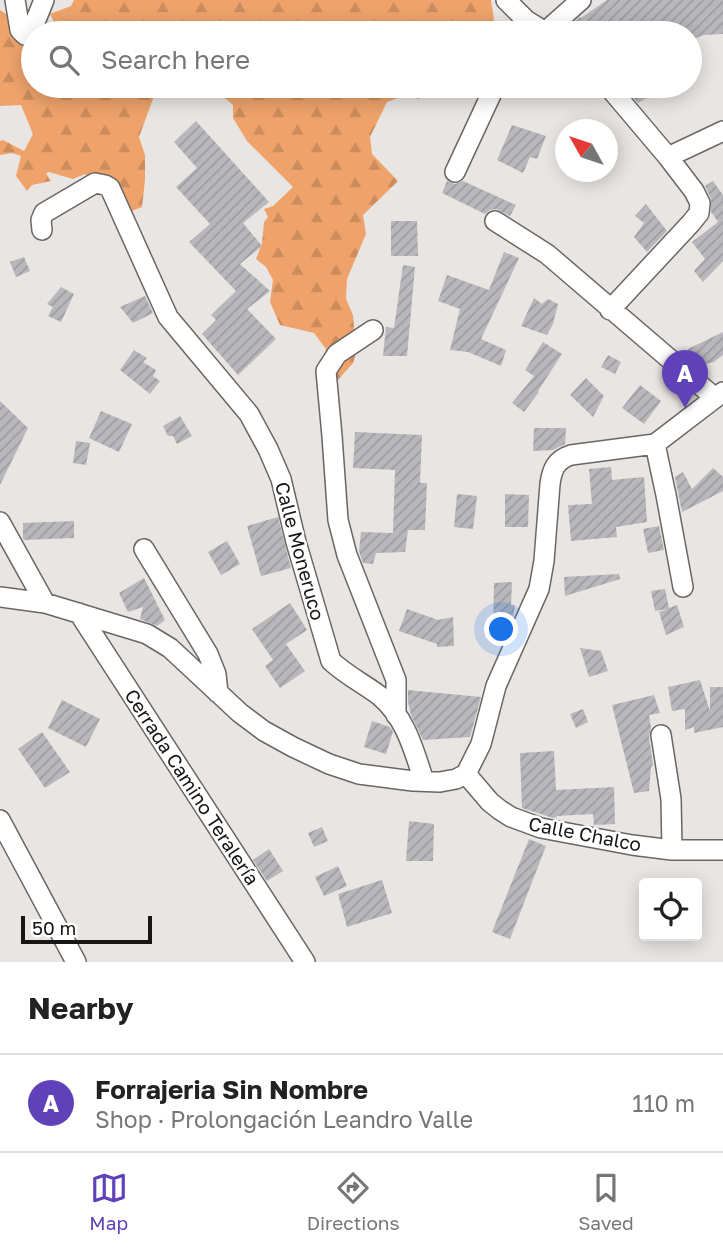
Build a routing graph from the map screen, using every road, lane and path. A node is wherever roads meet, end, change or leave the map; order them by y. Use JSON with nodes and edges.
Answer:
{"nodes":[{"id":1,"x":15,"y":0,"type":"edge"},
{"id":2,"x":44,"y":0,"type":"edge"},
{"id":3,"x":506,"y":0,"type":"edge"},
{"id":4,"x":581,"y":0,"type":"edge"},
{"id":5,"x":35,"y":21,"type":"edge"},
{"id":6,"x":519,"y":21,"type":"edge"},
{"id":7,"x":559,"y":21,"type":"edge"},
{"id":8,"x":21,"y":31,"type":"edge"},
{"id":9,"x":489,"y":98,"type":"edge"},
{"id":10,"x":618,"y":98,"type":"edge"},
{"id":11,"x":723,"y":131,"type":"edge"},
{"id":12,"x":668,"y":157,"type":"junction"},
{"id":13,"x":455,"y":172,"type":"dead end"},
{"id":14,"x":495,"y":221,"type":"dead end"},
{"id":15,"x":41,"y":230,"type":"dead end"},
{"id":16,"x":610,"y":310,"type":"junction"},
{"id":17,"x":373,"y":330,"type":"dead end"},
{"id":18,"x":718,"y":394,"type":"edge"},
{"id":19,"x":655,"y":444,"type":"junction"},
{"id":20,"x":0,"y":522,"type":"edge"},
{"id":21,"x":144,"y":549,"type":"dead end"},
{"id":22,"x":683,"y":587,"type":"dead end"},
{"id":23,"x":0,"y":597,"type":"edge"},
{"id":24,"x":45,"y":603,"type":"junction"},
{"id":25,"x":79,"y":612,"type":"junction"},
{"id":26,"x":218,"y":693,"type":"junction"},
{"id":27,"x":396,"y":715,"type":"junction"},
{"id":28,"x":661,"y":735,"type":"dead end"},
{"id":29,"x":466,"y":774,"type":"junction"},
{"id":30,"x":432,"y":782,"type":"junction"},
{"id":31,"x":0,"y":820,"type":"edge"},
{"id":32,"x":672,"y":850,"type":"junction"},
{"id":33,"x":723,"y":850,"type":"edge"},
{"id":34,"x":76,"y":962,"type":"edge"},
{"id":35,"x":305,"y":962,"type":"edge"}],
"edges":[{"from":1,"to":8,"type":"street"},
{"from":2,"to":5,"type":"street"},
{"from":3,"to":6,"type":"street"},
{"from":4,"to":7,"type":"street"},
{"from":9,"to":13,"type":"street"},
{"from":10,"to":12,"type":"street"},
{"from":11,"to":12,"type":"street"},
{"from":12,"to":16,"type":"street"},
{"from":14,"to":16,"type":"street"},
{"from":15,"to":27,"type":"street","name":"Calle Moneruco"},
{"from":16,"to":18,"type":"street"},
{"from":17,"to":27,"type":"street"},
{"from":18,"to":19,"type":"street"},
{"from":19,"to":22,"type":"street"},
{"from":19,"to":29,"type":"street"},
{"from":20,"to":24,"type":"street"},
{"from":21,"to":26,"type":"street"},
{"from":23,"to":24,"type":"street"},
{"from":24,"to":25,"type":"street"},
{"from":25,"to":26,"type":"street"},
{"from":25,"to":35,"type":"street","name":"Cerrada Camino Teralería"},
{"from":26,"to":30,"type":"street"},
{"from":27,"to":30,"type":"street","name":"Calle Moneruco"},
{"from":28,"to":32,"type":"street"},
{"from":29,"to":30,"type":"street"},
{"from":29,"to":32,"type":"street","name":"Calle Chalco"},
{"from":31,"to":34,"type":"street"},
{"from":32,"to":33,"type":"street","name":"Calle Chalco"}]}
